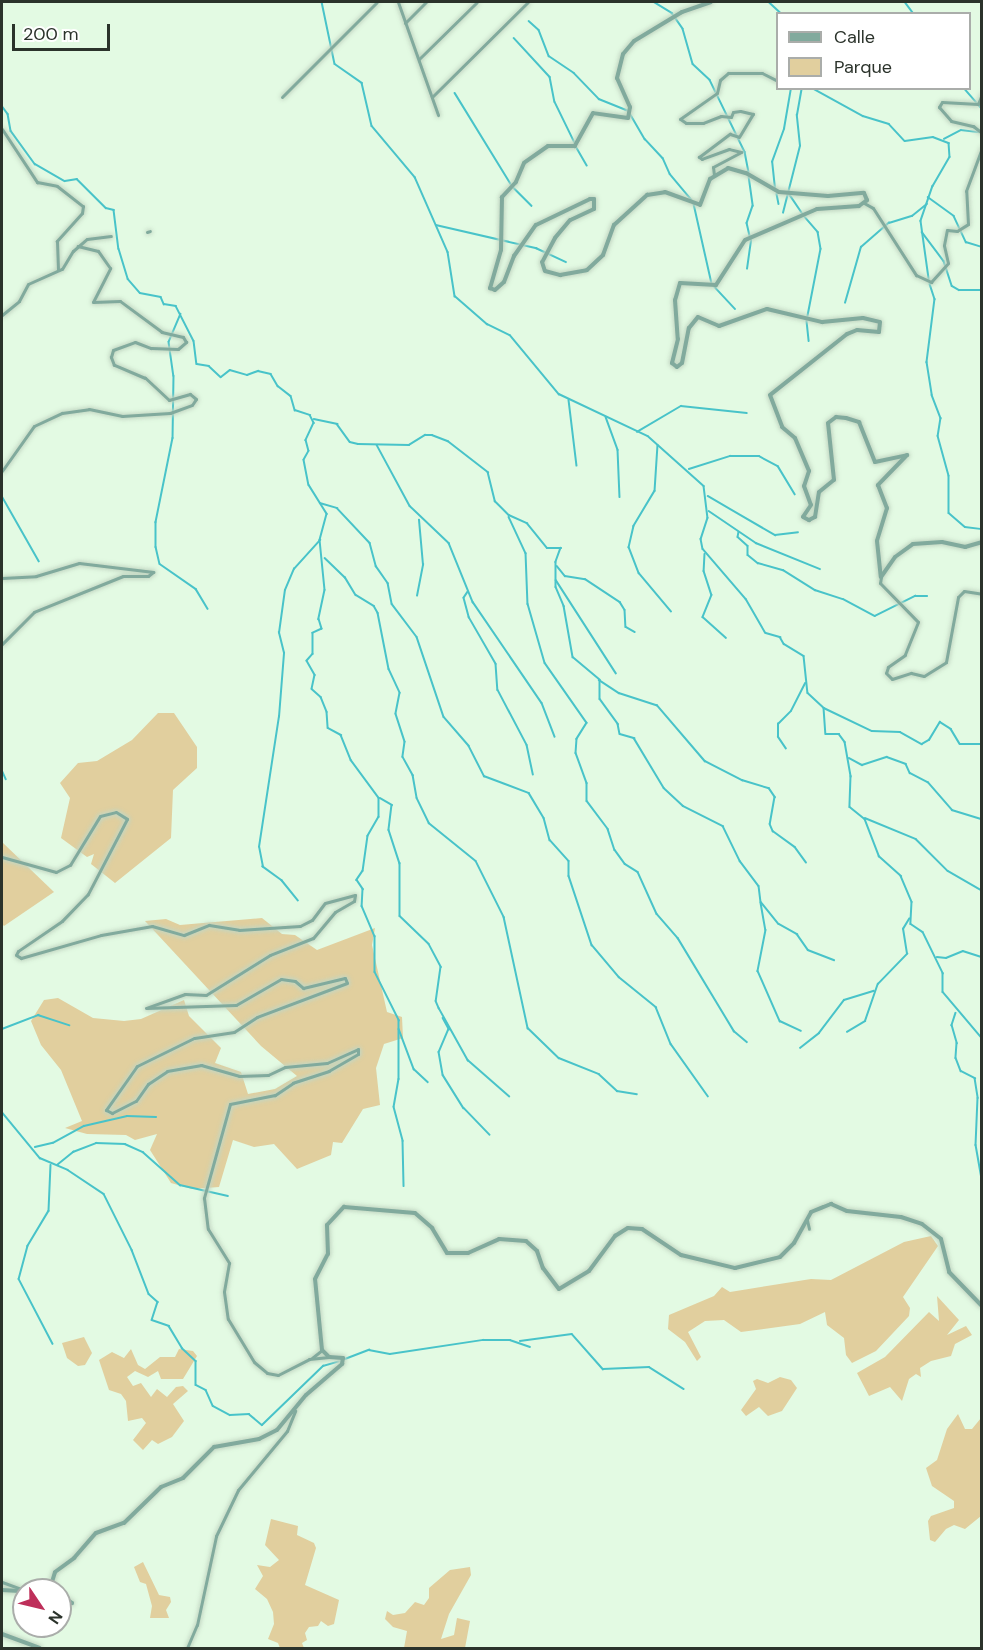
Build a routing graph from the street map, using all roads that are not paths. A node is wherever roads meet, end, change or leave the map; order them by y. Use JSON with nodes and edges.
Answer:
{"nodes":[{"id":1,"x":377,"y":2,"type":"edge"},
{"id":2,"x":398,"y":2,"type":"edge"},
{"id":3,"x":426,"y":2,"type":"edge"},
{"id":4,"x":477,"y":2,"type":"edge"},
{"id":5,"x":528,"y":2,"type":"edge"},
{"id":6,"x":711,"y":2,"type":"edge"},
{"id":7,"x":405,"y":23,"type":"junction"},
{"id":8,"x":418,"y":60,"type":"junction"},
{"id":9,"x":776,"y":80,"type":"edge"},
{"id":10,"x":981,"y":94,"type":"edge"},
{"id":11,"x":282,"y":97,"type":"dead end"},
{"id":12,"x":432,"y":98,"type":"junction"},
{"id":13,"x":438,"y":115,"type":"dead end"},
{"id":14,"x":2,"y":129,"type":"edge"},
{"id":15,"x":981,"y":133,"type":"edge"},
{"id":16,"x":981,"y":148,"type":"edge"},
{"id":17,"x":714,"y":175,"type":"junction"},
{"id":18,"x":864,"y":203,"type":"junction"},
{"id":19,"x":111,"y":236,"type":"dead end"},
{"id":20,"x":78,"y":246,"type":"junction"},
{"id":21,"x":58,"y":269,"type":"junction"},
{"id":22,"x":2,"y":315,"type":"edge"},
{"id":23,"x":2,"y":471,"type":"edge"},
{"id":24,"x":981,"y":542,"type":"edge"},
{"id":25,"x":882,"y":577,"type":"junction"},
{"id":26,"x":2,"y":578,"type":"edge"},
{"id":27,"x":981,"y":594,"type":"edge"},
{"id":28,"x":2,"y":644,"type":"edge"},
{"id":29,"x":2,"y":856,"type":"edge"},
{"id":30,"x":807,"y":1218,"type":"junction"},
{"id":31,"x":809,"y":1229,"type":"dead end"},
{"id":32,"x":981,"y":1306,"type":"edge"},
{"id":33,"x":322,"y":1350,"type":"junction"},
{"id":34,"x":329,"y":1357,"type":"junction"},
{"id":35,"x":311,"y":1359,"type":"junction"},
{"id":36,"x":295,"y":1412,"type":"junction"},
{"id":37,"x":53,"y":1578,"type":"edge"},
{"id":38,"x":2,"y":1634,"type":"edge"},
{"id":39,"x":40,"y":1648,"type":"edge"},
{"id":40,"x":187,"y":1648,"type":"edge"}],
"edges":[{"from":1,"to":11,"type":"street"},
{"from":2,"to":7,"type":"street"},
{"from":3,"to":7,"type":"street"},
{"from":4,"to":8,"type":"street"},
{"from":5,"to":12,"type":"street"},
{"from":6,"to":17,"type":"street"},
{"from":7,"to":8,"type":"street"},
{"from":8,"to":12,"type":"street"},
{"from":9,"to":17,"type":"street"},
{"from":10,"to":15,"type":"street"},
{"from":12,"to":13,"type":"street"},
{"from":14,"to":21,"type":"street"},
{"from":16,"to":18,"type":"street"},
{"from":17,"to":18,"type":"street"},
{"from":18,"to":25,"type":"street"},
{"from":19,"to":20,"type":"street"},
{"from":20,"to":21,"type":"street"},
{"from":20,"to":23,"type":"street"},
{"from":21,"to":22,"type":"street"},
{"from":24,"to":25,"type":"street"},
{"from":25,"to":27,"type":"street"},
{"from":26,"to":28,"type":"street"},
{"from":29,"to":35,"type":"street"},
{"from":30,"to":31,"type":"street"},
{"from":30,"to":32,"type":"street"},
{"from":30,"to":33,"type":"street"},
{"from":33,"to":34,"type":"street"},
{"from":33,"to":35,"type":"street"},
{"from":34,"to":35,"type":"street"},
{"from":34,"to":36,"type":"street"},
{"from":36,"to":37,"type":"street"},
{"from":36,"to":40,"type":"street"},
{"from":38,"to":39,"type":"street"}]}
